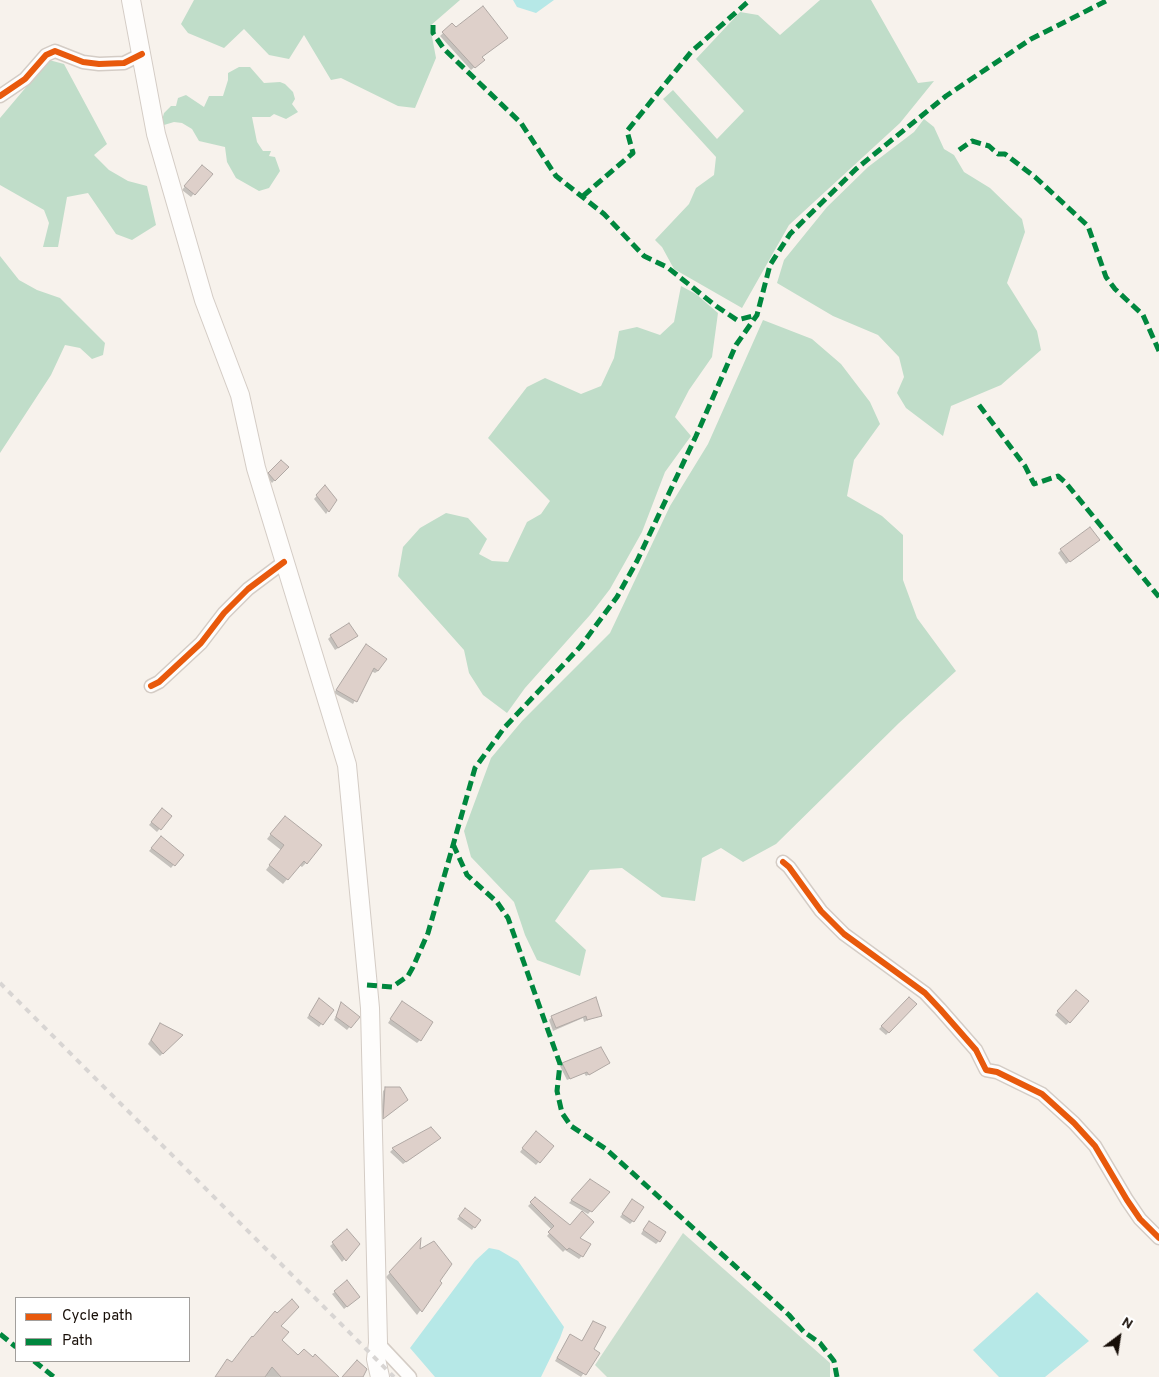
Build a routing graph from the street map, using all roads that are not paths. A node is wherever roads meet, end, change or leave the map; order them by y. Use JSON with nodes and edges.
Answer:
{"nodes":[{"id":1,"x":132,"y":0,"type":"edge"},
{"id":2,"x":142,"y":54,"type":"junction"},
{"id":3,"x":0,"y":96,"type":"edge"},
{"id":4,"x":284,"y":562,"type":"junction"},
{"id":5,"x":152,"y":686,"type":"dead end"},
{"id":6,"x":783,"y":862,"type":"dead end"},
{"id":7,"x":1159,"y":1238,"type":"edge"},
{"id":8,"x":378,"y":1342,"type":"junction"},
{"id":9,"x":380,"y":1377,"type":"edge"},
{"id":10,"x":410,"y":1377,"type":"edge"}],
"edges":[{"from":1,"to":2,"type":"main road"},
{"from":2,"to":3,"type":"street"},
{"from":2,"to":4,"type":"main road"},
{"from":4,"to":5,"type":"street"},
{"from":4,"to":8,"type":"main road"},
{"from":6,"to":7,"type":"street"},
{"from":8,"to":9,"type":"main road"},
{"from":8,"to":10,"type":"street"}]}
